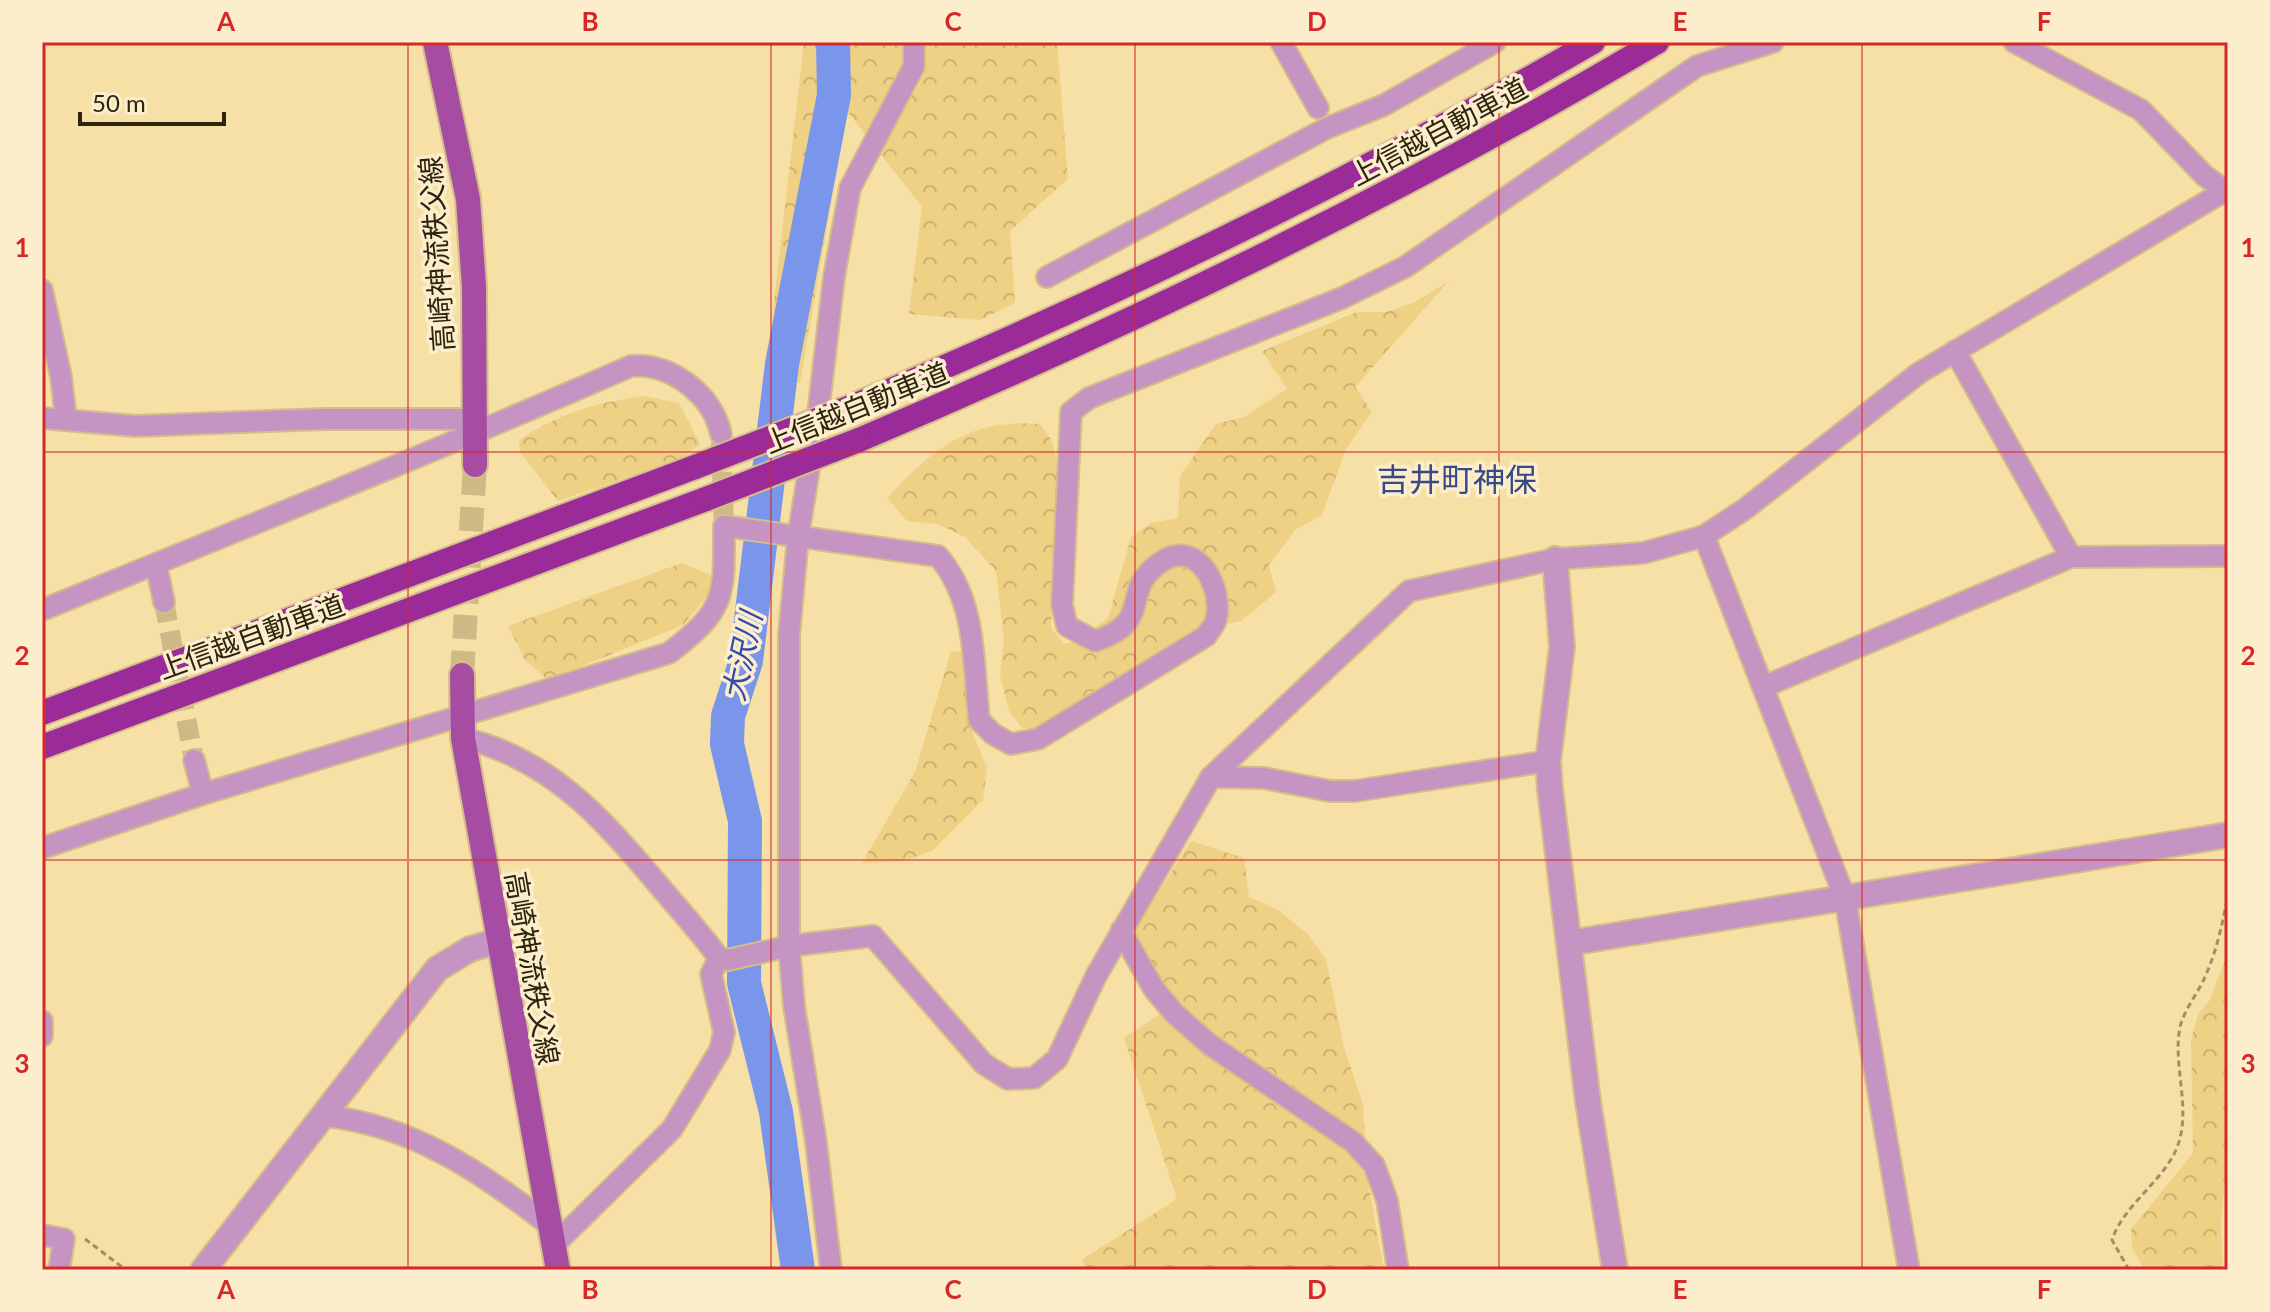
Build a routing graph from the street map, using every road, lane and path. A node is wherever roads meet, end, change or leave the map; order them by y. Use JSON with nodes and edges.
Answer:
{"nodes":[{"id":1,"x":435,"y":42,"type":"edge"},
{"id":2,"x":914,"y":42,"type":"edge"},
{"id":3,"x":1281,"y":42,"type":"edge"},
{"id":4,"x":1495,"y":42,"type":"edge"},
{"id":5,"x":1593,"y":42,"type":"edge"},
{"id":6,"x":1657,"y":42,"type":"edge"},
{"id":7,"x":1773,"y":42,"type":"edge"},
{"id":8,"x":2014,"y":42,"type":"edge"},
{"id":9,"x":1318,"y":108,"type":"dead end"},
{"id":10,"x":2227,"y":191,"type":"edge"},
{"id":11,"x":1047,"y":277,"type":"dead end"},
{"id":12,"x":42,"y":290,"type":"edge"},
{"id":13,"x":1955,"y":351,"type":"junction"},
{"id":14,"x":42,"y":418,"type":"edge"},
{"id":15,"x":66,"y":419,"type":"junction"},
{"id":16,"x":474,"y":427,"type":"junction"},
{"id":17,"x":721,"y":434,"type":"tunnel mouth"},
{"id":18,"x":475,"y":465,"type":"tunnel mouth"},
{"id":19,"x":1704,"y":536,"type":"junction"},
{"id":20,"x":798,"y":537,"type":"junction"},
{"id":21,"x":2228,"y":556,"type":"edge"},
{"id":22,"x":2071,"y":557,"type":"junction"},
{"id":23,"x":1555,"y":559,"type":"junction"},
{"id":24,"x":156,"y":564,"type":"junction"},
{"id":25,"x":164,"y":602,"type":"tunnel mouth"},
{"id":26,"x":42,"y":610,"type":"edge"},
{"id":27,"x":462,"y":675,"type":"tunnel mouth"},
{"id":28,"x":1763,"y":687,"type":"junction"},
{"id":29,"x":42,"y":713,"type":"edge"},
{"id":30,"x":462,"y":728,"type":"junction"},
{"id":31,"x":42,"y":747,"type":"edge"},
{"id":32,"x":194,"y":760,"type":"tunnel mouth"},
{"id":33,"x":1548,"y":761,"type":"junction"},
{"id":34,"x":1211,"y":777,"type":"junction"},
{"id":35,"x":203,"y":794,"type":"junction"},
{"id":36,"x":2228,"y":835,"type":"edge"},
{"id":37,"x":42,"y":848,"type":"edge"},
{"id":38,"x":2228,"y":894,"type":"edge"},
{"id":39,"x":1845,"y":898,"type":"junction"},
{"id":40,"x":1121,"y":931,"type":"junction"},
{"id":41,"x":498,"y":941,"type":"junction"},
{"id":42,"x":1569,"y":943,"type":"junction"},
{"id":43,"x":789,"y":946,"type":"junction"},
{"id":44,"x":719,"y":958,"type":"junction"},
{"id":45,"x":42,"y":1021,"type":"edge"},
{"id":46,"x":42,"y":1036,"type":"edge"},
{"id":47,"x":325,"y":1116,"type":"junction"},
{"id":48,"x":42,"y":1235,"type":"edge"},
{"id":49,"x":551,"y":1235,"type":"junction"},
{"id":50,"x":64,"y":1239,"type":"junction"},
{"id":51,"x":59,"y":1270,"type":"edge"},
{"id":52,"x":126,"y":1270,"type":"edge"},
{"id":53,"x":203,"y":1270,"type":"edge"},
{"id":54,"x":558,"y":1270,"type":"edge"},
{"id":55,"x":831,"y":1270,"type":"edge"},
{"id":56,"x":1398,"y":1270,"type":"edge"},
{"id":57,"x":1615,"y":1270,"type":"edge"},
{"id":58,"x":1909,"y":1270,"type":"edge"},
{"id":59,"x":2129,"y":1270,"type":"edge"}],
"edges":[{"from":1,"to":16,"type":"main road","name":"高崎神流秩父線"},
{"from":2,"to":20,"type":"street"},
{"from":3,"to":9,"type":"street"},
{"from":4,"to":11,"type":"street"},
{"from":5,"to":29,"type":"highway","name":"上信越自動車道","bridge":true},
{"from":6,"to":31,"type":"highway","name":"上信越自動車道","bridge":true},
{"from":7,"to":20,"type":"street"},
{"from":8,"to":10,"type":"street"},
{"from":10,"to":13,"type":"street"},
{"from":12,"to":15,"type":"street"},
{"from":13,"to":19,"type":"street"},
{"from":13,"to":22,"type":"street"},
{"from":14,"to":15,"type":"street"},
{"from":15,"to":16,"type":"street"},
{"from":16,"to":17,"type":"street"},
{"from":16,"to":18,"type":"main road","name":"高崎神流秩父線"},
{"from":16,"to":24,"type":"street"},
{"from":19,"to":23,"type":"street"},
{"from":19,"to":28,"type":"street"},
{"from":20,"to":30,"type":"street"},
{"from":20,"to":43,"type":"street"},
{"from":21,"to":22,"type":"street"},
{"from":22,"to":28,"type":"street"},
{"from":23,"to":33,"type":"street"},
{"from":23,"to":34,"type":"street"},
{"from":24,"to":25,"type":"street"},
{"from":24,"to":26,"type":"street"},
{"from":27,"to":30,"type":"main road","name":"高崎神流秩父線"},
{"from":28,"to":39,"type":"street"},
{"from":30,"to":35,"type":"street"},
{"from":30,"to":41,"type":"main road","name":"高崎神流秩父線"},
{"from":30,"to":44,"type":"street"},
{"from":32,"to":35,"type":"street"},
{"from":33,"to":34,"type":"street"},
{"from":33,"to":42,"type":"street"},
{"from":34,"to":40,"type":"street"},
{"from":35,"to":37,"type":"street"},
{"from":36,"to":39,"type":"street"},
{"from":38,"to":59,"type":"path"},
{"from":39,"to":42,"type":"street"},
{"from":39,"to":58,"type":"street"},
{"from":40,"to":43,"type":"street"},
{"from":40,"to":56,"type":"street"},
{"from":41,"to":47,"type":"street"},
{"from":41,"to":49,"type":"main road","name":"高崎神流秩父線"},
{"from":42,"to":57,"type":"street"},
{"from":43,"to":44,"type":"street"},
{"from":43,"to":55,"type":"street"},
{"from":44,"to":49,"type":"street"},
{"from":45,"to":46,"type":"street"},
{"from":47,"to":49,"type":"street"},
{"from":47,"to":53,"type":"street"},
{"from":48,"to":50,"type":"street"},
{"from":49,"to":54,"type":"main road","name":"高崎神流秩父線"},
{"from":50,"to":51,"type":"street"},
{"from":50,"to":52,"type":"path"}]}
